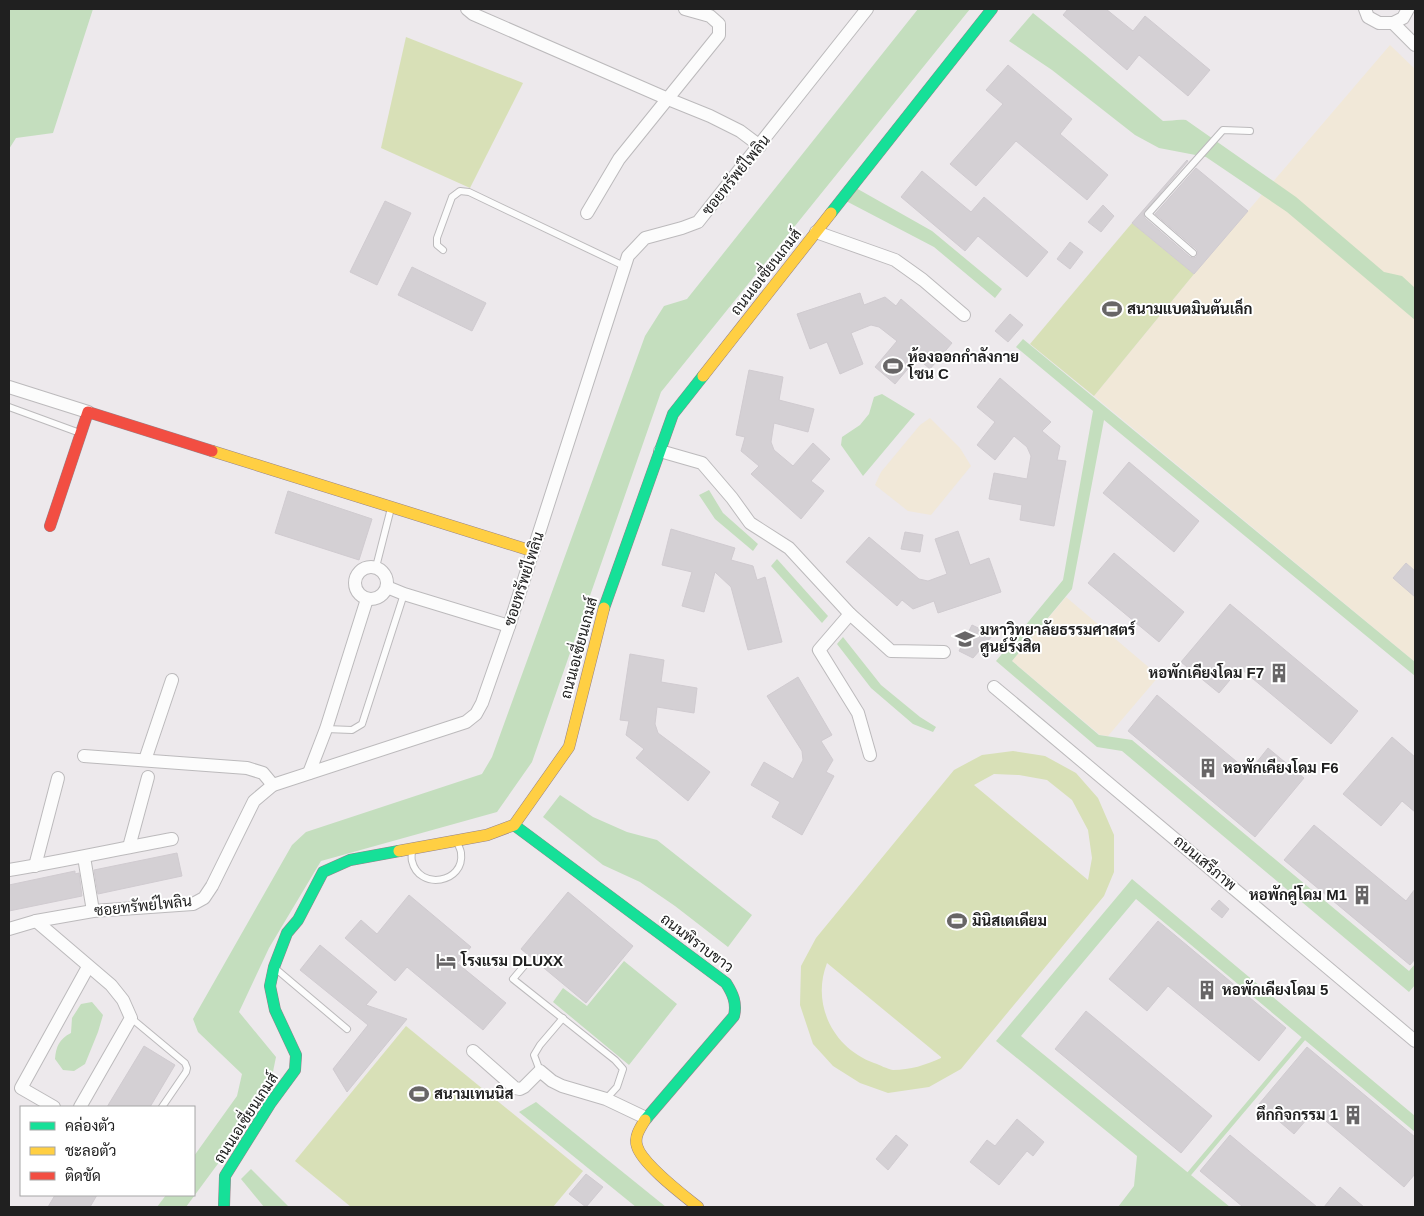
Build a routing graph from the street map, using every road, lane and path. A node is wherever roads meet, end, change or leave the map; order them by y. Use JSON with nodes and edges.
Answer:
{"nodes":[{"id":1,"x":466,"y":9,"type":"edge"},
{"id":2,"x":685,"y":9,"type":"edge"},
{"id":3,"x":867,"y":9,"type":"edge"},
{"id":4,"x":992,"y":9,"type":"edge"},
{"id":5,"x":1365,"y":9,"type":"edge"},
{"id":6,"x":1409,"y":9,"type":"edge"},
{"id":7,"x":1415,"y":13,"type":"edge"},
{"id":8,"x":1393,"y":24,"type":"junction"},
{"id":9,"x":1415,"y":45,"type":"edge"},
{"id":10,"x":668,"y":99,"type":"junction"},
{"id":11,"x":1250,"y":131,"type":"dead end"},
{"id":12,"x":760,"y":146,"type":"junction"},
{"id":13,"x":587,"y":213,"type":"dead end"},
{"id":14,"x":816,"y":232,"type":"junction"},
{"id":15,"x":442,"y":250,"type":"dead end"},
{"id":16,"x":1193,"y":253,"type":"dead end"},
{"id":17,"x":624,"y":266,"type":"junction"},
{"id":18,"x":964,"y":315,"type":"dead end"},
{"id":19,"x":9,"y":387,"type":"edge"},
{"id":20,"x":9,"y":407,"type":"edge"},
{"id":21,"x":88,"y":412,"type":"junction"},
{"id":22,"x":81,"y":434,"type":"junction"},
{"id":23,"x":660,"y":451,"type":"junction"},
{"id":24,"x":391,"y":506,"type":"junction"},
{"id":25,"x":50,"y":526,"type":"dead end"},
{"id":26,"x":532,"y":551,"type":"junction"},
{"id":27,"x":376,"y":567,"type":"junction"},
{"id":28,"x":387,"y":587,"type":"junction"},
{"id":29,"x":404,"y":594,"type":"junction"},
{"id":30,"x":367,"y":599,"type":"junction"},
{"id":31,"x":850,"y":614,"type":"junction"},
{"id":32,"x":509,"y":626,"type":"junction"},
{"id":33,"x":944,"y":652,"type":"dead end"},
{"id":34,"x":172,"y":680,"type":"dead end"},
{"id":35,"x":994,"y":687,"type":"dead end"},
{"id":36,"x":326,"y":729,"type":"junction"},
{"id":37,"x":870,"y":754,"type":"dead end"},
{"id":38,"x":84,"y":756,"type":"dead end"},
{"id":39,"x":145,"y":760,"type":"junction"},
{"id":40,"x":308,"y":773,"type":"junction"},
{"id":41,"x":148,"y":777,"type":"dead end"},
{"id":42,"x":58,"y":778,"type":"dead end"},
{"id":43,"x":273,"y":785,"type":"junction"},
{"id":44,"x":514,"y":825,"type":"junction"},
{"id":45,"x":172,"y":840,"type":"dead end"},
{"id":46,"x":456,"y":841,"type":"junction"},
{"id":47,"x":129,"y":847,"type":"junction"},
{"id":48,"x":412,"y":848,"type":"junction"},
{"id":49,"x":84,"y":857,"type":"junction"},
{"id":50,"x":36,"y":866,"type":"junction"},
{"id":51,"x":9,"y":870,"type":"edge"},
{"id":52,"x":93,"y":911,"type":"junction"},
{"id":53,"x":36,"y":921,"type":"junction"},
{"id":54,"x":9,"y":929,"type":"edge"},
{"id":55,"x":524,"y":966,"type":"dead end"},
{"id":56,"x":88,"y":967,"type":"junction"},
{"id":57,"x":274,"y":967,"type":"junction"},
{"id":58,"x":131,"y":1018,"type":"junction"},
{"id":59,"x":563,"y":1018,"type":"junction"},
{"id":60,"x":348,"y":1029,"type":"dead end"},
{"id":61,"x":1415,"y":1040,"type":"edge"},
{"id":62,"x":473,"y":1051,"type":"dead end"},
{"id":63,"x":540,"y":1071,"type":"junction"},
{"id":64,"x":606,"y":1099,"type":"junction"},
{"id":65,"x":52,"y":1106,"type":"edge"},
{"id":66,"x":81,"y":1106,"type":"edge"},
{"id":67,"x":163,"y":1106,"type":"edge"},
{"id":68,"x":646,"y":1118,"type":"junction"},
{"id":69,"x":224,"y":1207,"type":"edge"},
{"id":70,"x":698,"y":1207,"type":"edge"}],
"edges":[{"from":1,"to":10,"type":"street"},
{"from":2,"to":10,"type":"street"},
{"from":3,"to":12,"type":"street","name":"ซอยทรัพย์ไพลิน"},
{"from":4,"to":14,"type":"street","name":"ถนนเอเซี่ยนเกมส์"},
{"from":5,"to":8,"type":"street"},
{"from":6,"to":7,"type":"street"},
{"from":6,"to":8,"type":"street"},
{"from":8,"to":9,"type":"street"},
{"from":10,"to":12,"type":"street"},
{"from":10,"to":13,"type":"street"},
{"from":11,"to":16,"type":"lane"},
{"from":12,"to":17,"type":"street","name":"ซอยทรัพย์ไพลิน"},
{"from":14,"to":18,"type":"street"},
{"from":14,"to":23,"type":"street","name":"ถนนเอเซี่ยนเกมส์"},
{"from":15,"to":17,"type":"lane"},
{"from":17,"to":26,"type":"street","name":"ซอยทรัพย์ไพลิน"},
{"from":19,"to":21,"type":"street"},
{"from":20,"to":22,"type":"lane"},
{"from":21,"to":22,"type":"street"},
{"from":21,"to":24,"type":"street"},
{"from":22,"to":25,"type":"street"},
{"from":23,"to":31,"type":"street"},
{"from":23,"to":44,"type":"street","name":"ถนนเอเซี่ยนเกมส์"},
{"from":24,"to":26,"type":"street"},
{"from":24,"to":27,"type":"lane"},
{"from":26,"to":32,"type":"street","name":"ซอยทรัพย์ไพลิน"},
{"from":27,"to":28,"type":"street"},
{"from":27,"to":30,"type":"street"},
{"from":28,"to":29,"type":"street"},
{"from":28,"to":30,"type":"street"},
{"from":29,"to":32,"type":"street"},
{"from":29,"to":36,"type":"lane"},
{"from":30,"to":36,"type":"street"},
{"from":31,"to":33,"type":"street"},
{"from":31,"to":37,"type":"street"},
{"from":32,"to":40,"type":"street","name":"ซอยทรัพย์ไพลิน"},
{"from":34,"to":39,"type":"street"},
{"from":35,"to":61,"type":"street","name":"ถนนเสรีภาพ"},
{"from":36,"to":40,"type":"street"},
{"from":38,"to":39,"type":"street"},
{"from":39,"to":43,"type":"street"},
{"from":40,"to":43,"type":"street","name":"ซอยทรัพย์ไพลิน"},
{"from":41,"to":47,"type":"street"},
{"from":42,"to":50,"type":"street"},
{"from":43,"to":52,"type":"street","name":"ซอยทรัพย์ไพลิน"},
{"from":44,"to":46,"type":"street","name":"ถนนเอเซี่ยนเกมส์"},
{"from":44,"to":68,"type":"street","name":"ถนนพิราบขาว"},
{"from":45,"to":47,"type":"street"},
{"from":46,"to":48,"type":"street","name":"ถนนเอเซี่ยนเกมส์"},
{"from":46,"to":48,"type":"lane"},
{"from":47,"to":49,"type":"street"},
{"from":48,"to":57,"type":"street","name":"ถนนเอเซี่ยนเกมส์"},
{"from":49,"to":50,"type":"street"},
{"from":49,"to":52,"type":"street"},
{"from":50,"to":51,"type":"street"},
{"from":52,"to":53,"type":"street","name":"ซอยทรัพย์ไพลิน"},
{"from":53,"to":54,"type":"street","name":"ซอยทรัพย์ไพลิน"},
{"from":53,"to":56,"type":"street"},
{"from":55,"to":59,"type":"lane"},
{"from":56,"to":58,"type":"street"},
{"from":56,"to":65,"type":"street"},
{"from":57,"to":60,"type":"lane"},
{"from":57,"to":69,"type":"street","name":"ถนนเอเซี่ยนเกมส์"},
{"from":58,"to":66,"type":"street"},
{"from":58,"to":67,"type":"lane"},
{"from":59,"to":63,"type":"lane"},
{"from":59,"to":64,"type":"lane"},
{"from":62,"to":63,"type":"street"},
{"from":63,"to":64,"type":"street"},
{"from":64,"to":68,"type":"street"},
{"from":68,"to":70,"type":"street","name":"ถนนพิราบขาว"}]}
